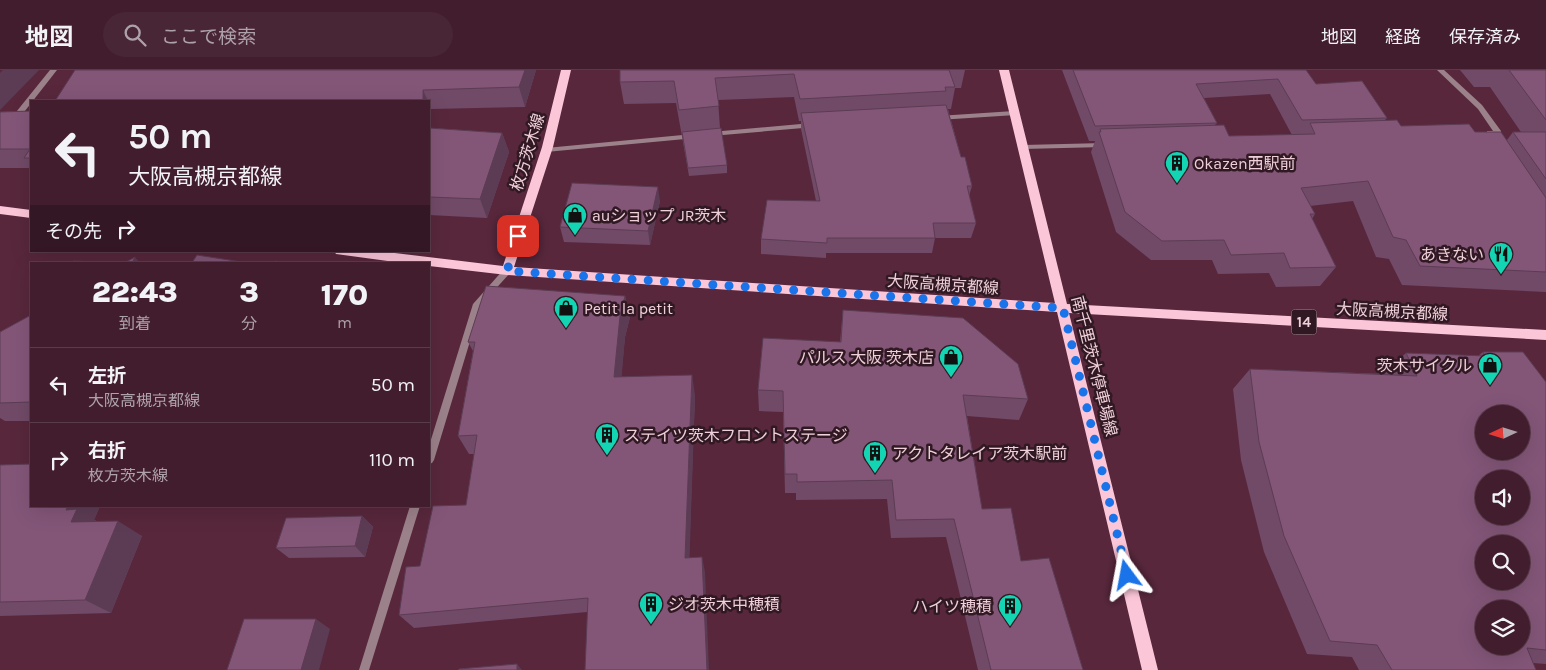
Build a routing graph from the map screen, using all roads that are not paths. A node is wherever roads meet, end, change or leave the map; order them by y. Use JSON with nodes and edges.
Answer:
{"nodes":[{"id":1,"x":54,"y":70,"type":"edge"},
{"id":2,"x":566,"y":70,"type":"edge"},
{"id":3,"x":1004,"y":70,"type":"edge"},
{"id":4,"x":1440,"y":70,"type":"edge"},
{"id":5,"x":1014,"y":113,"type":"junction"},
{"id":6,"x":930,"y":118,"type":"edge"},
{"id":7,"x":821,"y":124,"type":"edge"},
{"id":8,"x":1484,"y":133,"type":"edge"},
{"id":9,"x":707,"y":135,"type":"edge"},
{"id":10,"x":0,"y":136,"type":"edge"},
{"id":11,"x":698,"y":136,"type":"edge"},
{"id":12,"x":1116,"y":145,"type":"edge"},
{"id":13,"x":1023,"y":147,"type":"junction"},
{"id":14,"x":546,"y":150,"type":"junction"},
{"id":15,"x":0,"y":210,"type":"edge"},
{"id":16,"x":30,"y":214,"type":"edge"},
{"id":17,"x":348,"y":252,"type":"edge"},
{"id":18,"x":507,"y":271,"type":"junction"},
{"id":19,"x":1063,"y":308,"type":"junction"},
{"id":20,"x":1546,"y":335,"type":"edge"},
{"id":21,"x":430,"y":457,"type":"edge"},
{"id":22,"x":415,"y":507,"type":"edge"},
{"id":23,"x":364,"y":670,"type":"edge"},
{"id":24,"x":1150,"y":670,"type":"edge"}],
"edges":[{"from":1,"to":10,"type":"street"},
{"from":2,"to":14,"type":"main road","name":"枚方茨木線"},
{"from":3,"to":5,"type":"main road","name":"南千里茨木停車場線"},
{"from":4,"to":8,"type":"street"},
{"from":5,"to":6,"type":"street"},
{"from":5,"to":13,"type":"main road","name":"南千里茨木停車場線"},
{"from":7,"to":9,"type":"street"},
{"from":11,"to":14,"type":"street"},
{"from":12,"to":13,"type":"street"},
{"from":13,"to":19,"type":"main road","name":"南千里茨木停車場線"},
{"from":14,"to":18,"type":"main road","name":"枚方茨木線"},
{"from":15,"to":16,"type":"main road"},
{"from":17,"to":18,"type":"main road","name":"大阪高槻京都線","number":"14"},
{"from":18,"to":19,"type":"main road","name":"大阪高槻京都線","number":"14"},
{"from":18,"to":21,"type":"street"},
{"from":19,"to":20,"type":"main road","name":"大阪高槻京都線","number":"14"},
{"from":19,"to":24,"type":"main road","name":"南千里茨木停車場線"},
{"from":22,"to":23,"type":"street"}]}
